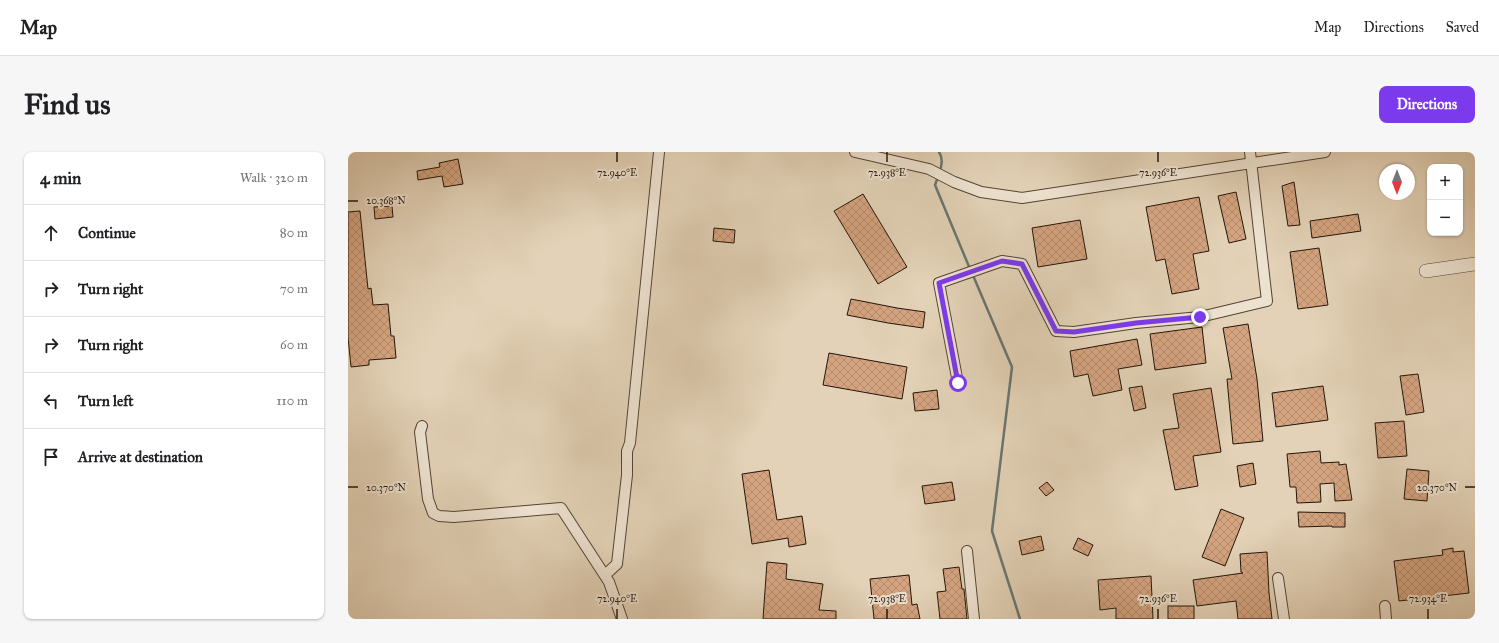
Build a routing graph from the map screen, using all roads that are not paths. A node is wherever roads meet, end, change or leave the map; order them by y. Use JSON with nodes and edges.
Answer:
{"nodes":[{"id":1,"x":659,"y":152,"type":"edge"},
{"id":2,"x":855,"y":152,"type":"edge"},
{"id":3,"x":1250,"y":152,"type":"edge"},
{"id":4,"x":1325,"y":152,"type":"edge"},
{"id":5,"x":1252,"y":163,"type":"junction"},
{"id":6,"x":1475,"y":264,"type":"edge"},
{"id":7,"x":1426,"y":271,"type":"dead end"},
{"id":8,"x":958,"y":383,"type":"dead end"},
{"id":9,"x":422,"y":426,"type":"dead end"},
{"id":10,"x":967,"y":551,"type":"dead end"},
{"id":11,"x":605,"y":574,"type":"junction"},
{"id":12,"x":1278,"y":578,"type":"dead end"},
{"id":13,"x":1385,"y":606,"type":"dead end"},
{"id":14,"x":621,"y":619,"type":"edge"},
{"id":15,"x":974,"y":619,"type":"edge"},
{"id":16,"x":1284,"y":619,"type":"edge"},
{"id":17,"x":1386,"y":619,"type":"edge"}],
"edges":[{"from":1,"to":11,"type":"street"},
{"from":2,"to":5,"type":"street"},
{"from":3,"to":5,"type":"street"},
{"from":4,"to":5,"type":"street"},
{"from":5,"to":8,"type":"street"},
{"from":6,"to":7,"type":"street"},
{"from":9,"to":11,"type":"street"},
{"from":10,"to":15,"type":"street"},
{"from":11,"to":14,"type":"street"},
{"from":12,"to":16,"type":"street"},
{"from":13,"to":17,"type":"street"}]}
